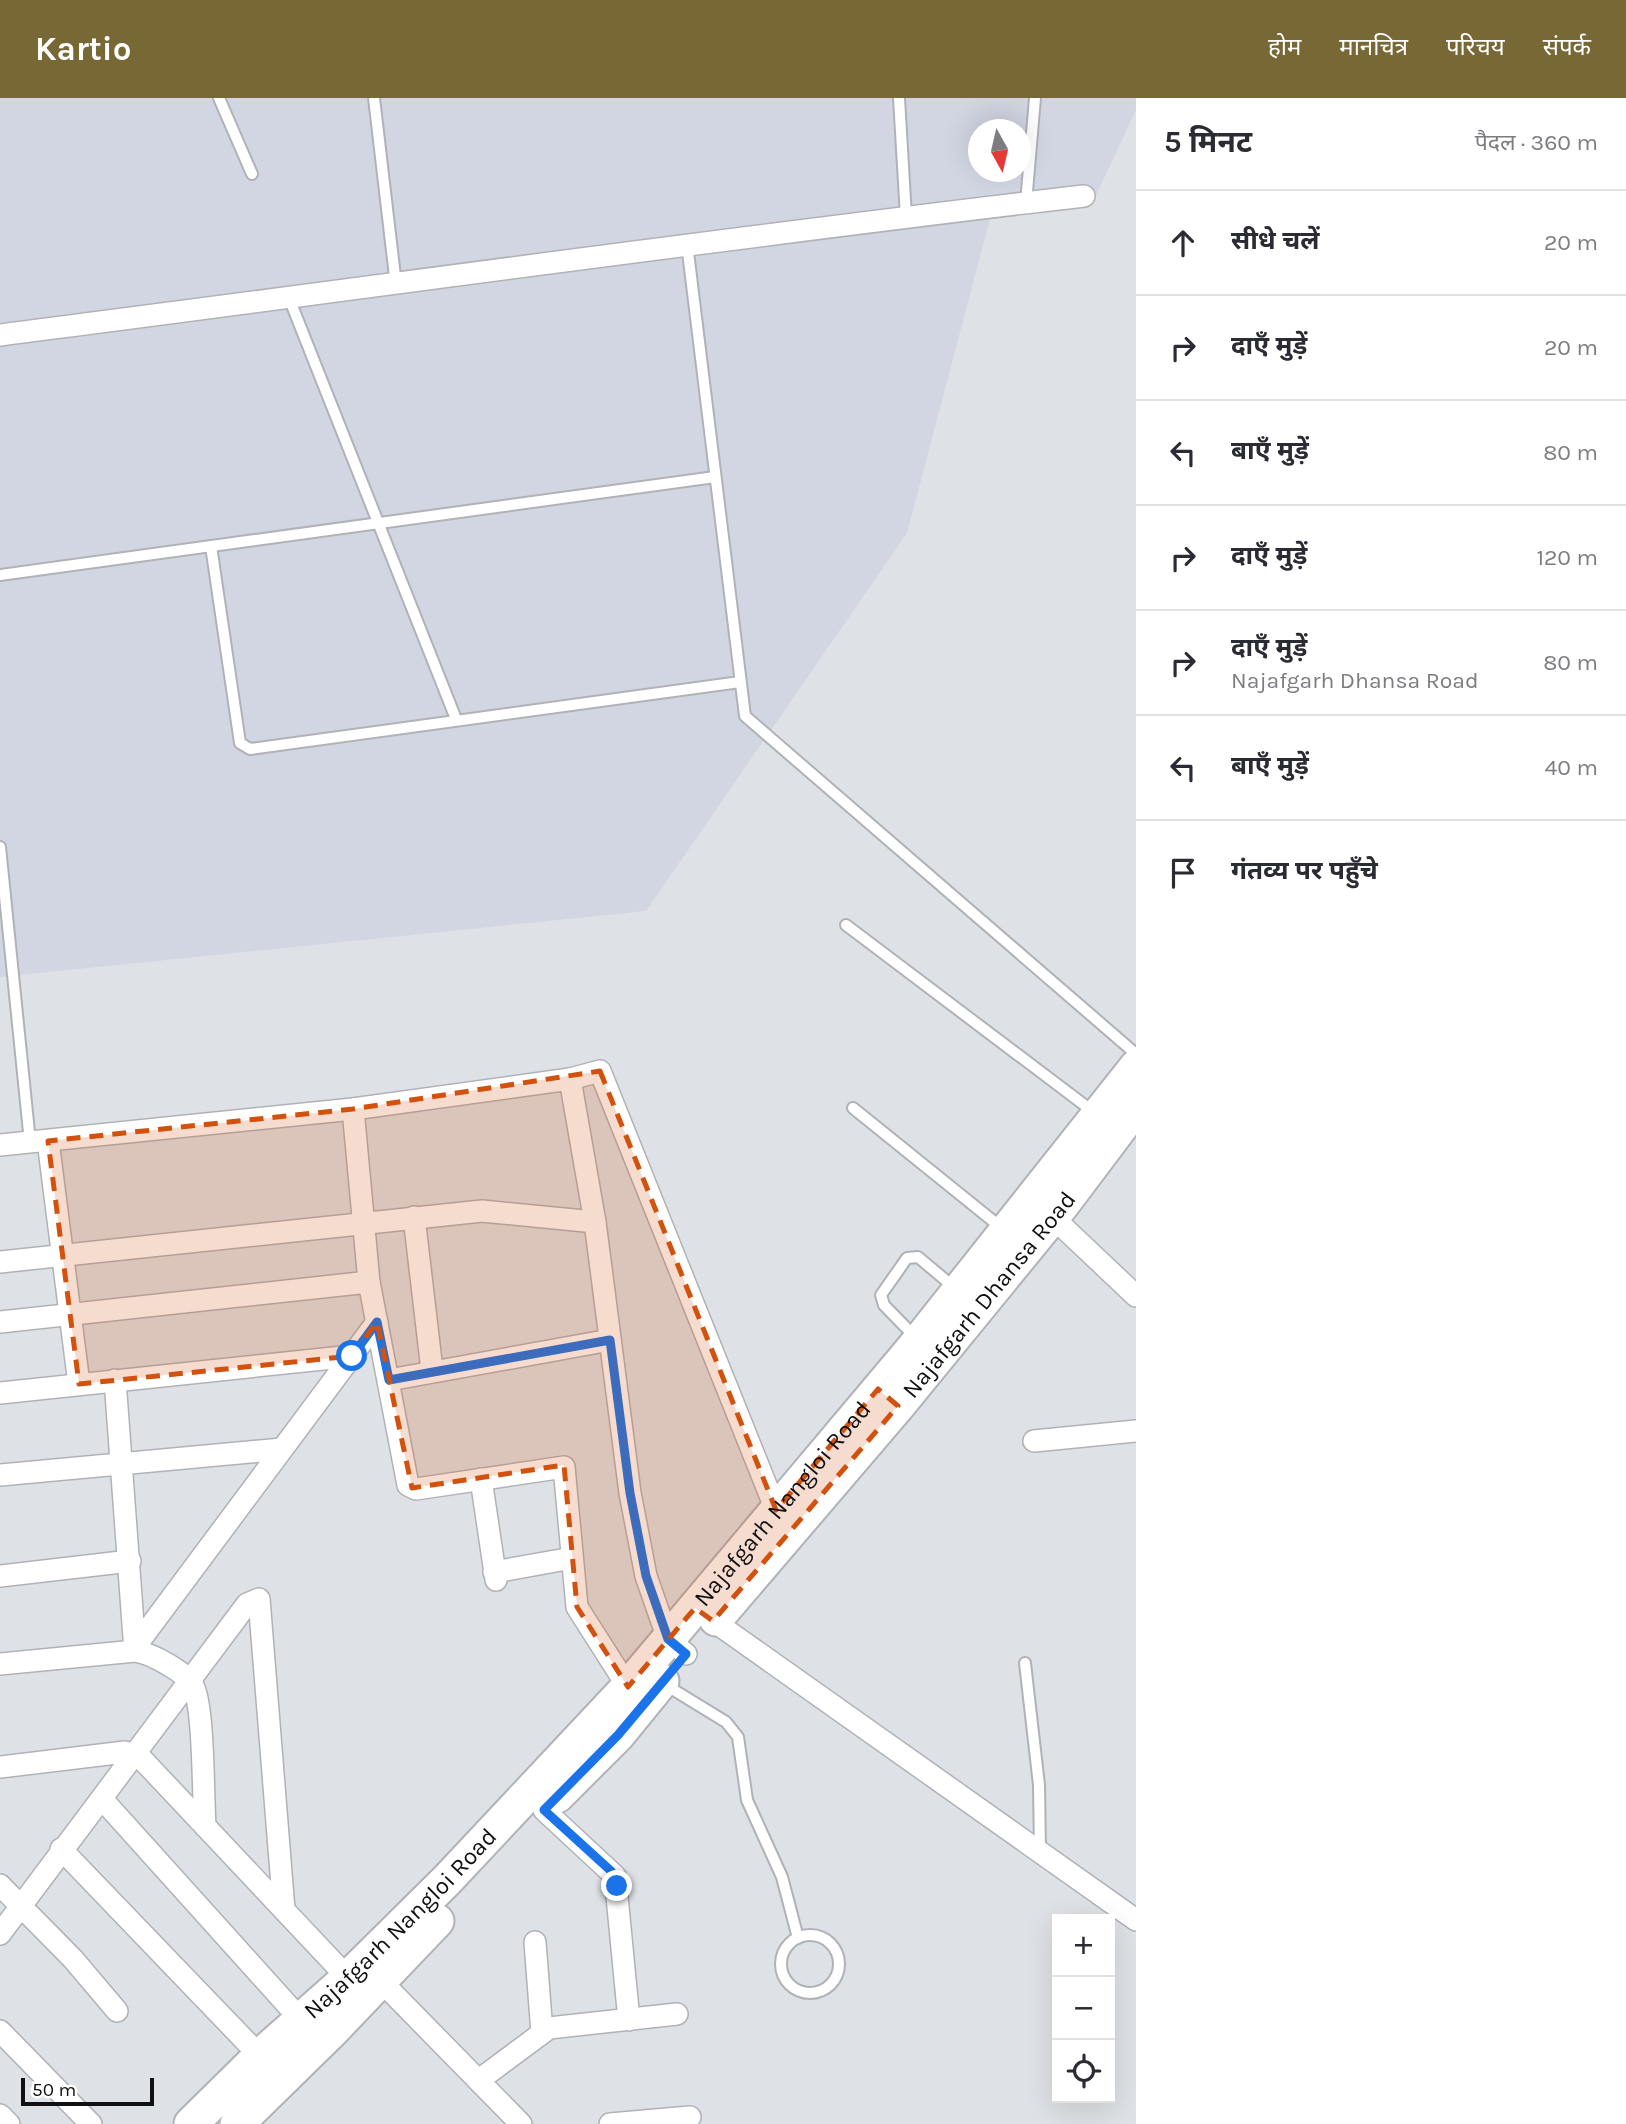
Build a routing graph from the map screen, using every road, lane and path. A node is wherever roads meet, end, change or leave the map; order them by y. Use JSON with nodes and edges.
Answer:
{"nodes":[{"id":1,"x":219,"y":98,"type":"edge"},
{"id":2,"x":374,"y":98,"type":"edge"},
{"id":3,"x":900,"y":98,"type":"edge"},
{"id":4,"x":1035,"y":98,"type":"edge"},
{"id":5,"x":252,"y":174,"type":"dead end"},
{"id":6,"x":1084,"y":196,"type":"dead end"},
{"id":7,"x":1026,"y":203,"type":"junction"},
{"id":8,"x":906,"y":216,"type":"junction"},
{"id":9,"x":687,"y":244,"type":"junction"},
{"id":10,"x":396,"y":285,"type":"junction"},
{"id":11,"x":289,"y":299,"type":"junction"},
{"id":12,"x":0,"y":335,"type":"edge"},
{"id":13,"x":715,"y":477,"type":"junction"},
{"id":14,"x":378,"y":524,"type":"junction"},
{"id":15,"x":211,"y":546,"type":"junction"},
{"id":16,"x":0,"y":575,"type":"edge"},
{"id":17,"x":740,"y":682,"type":"junction"},
{"id":18,"x":456,"y":719,"type":"junction"},
{"id":19,"x":0,"y":847,"type":"edge"},
{"id":20,"x":846,"y":925,"type":"dead end"},
{"id":21,"x":1136,"y":1054,"type":"edge"},
{"id":22,"x":1136,"y":1067,"type":"edge"},
{"id":23,"x":570,"y":1079,"type":"junction"},
{"id":24,"x":1136,"y":1107,"type":"edge"},
{"id":25,"x":853,"y":1108,"type":"dead end"},
{"id":26,"x":353,"y":1109,"type":"junction"},
{"id":27,"x":1097,"y":1115,"type":"junction"},
{"id":28,"x":39,"y":1141,"type":"junction"},
{"id":29,"x":0,"y":1145,"type":"edge"},
{"id":30,"x":1043,"y":1208,"type":"junction"},
{"id":31,"x":414,"y":1217,"type":"junction"},
{"id":32,"x":363,"y":1222,"type":"junction"},
{"id":33,"x":595,"y":1222,"type":"junction"},
{"id":34,"x":1007,"y":1232,"type":"junction"},
{"id":35,"x":63,"y":1255,"type":"junction"},
{"id":36,"x":0,"y":1262,"type":"edge"},
{"id":37,"x":369,"y":1282,"type":"junction"},
{"id":38,"x":1133,"y":1285,"type":"edge"},
{"id":39,"x":969,"y":1292,"type":"junction"},
{"id":40,"x":71,"y":1315,"type":"junction"},
{"id":41,"x":0,"y":1322,"type":"edge"},
{"id":42,"x":377,"y":1322,"type":"junction"},
{"id":43,"x":610,"y":1340,"type":"junction"},
{"id":44,"x":919,"y":1341,"type":"junction"},
{"id":45,"x":352,"y":1356,"type":"junction"},
{"id":46,"x":432,"y":1370,"type":"junction"},
{"id":47,"x":389,"y":1380,"type":"junction"},
{"id":48,"x":115,"y":1381,"type":"junction"},
{"id":49,"x":79,"y":1384,"type":"junction"},
{"id":50,"x":0,"y":1393,"type":"edge"},
{"id":51,"x":888,"y":1397,"type":"junction"},
{"id":52,"x":1136,"y":1431,"type":"edge"},
{"id":53,"x":1034,"y":1441,"type":"dead end"},
{"id":54,"x":282,"y":1449,"type":"junction"},
{"id":55,"x":123,"y":1462,"type":"junction"},
{"id":56,"x":0,"y":1475,"type":"edge"},
{"id":57,"x":481,"y":1479,"type":"junction"},
{"id":58,"x":776,"y":1510,"type":"junction"},
{"id":59,"x":572,"y":1558,"type":"junction"},
{"id":60,"x":130,"y":1561,"type":"junction"},
{"id":61,"x":0,"y":1576,"type":"edge"},
{"id":62,"x":704,"y":1615,"type":"junction"},
{"id":63,"x":677,"y":1647,"type":"junction"},
{"id":64,"x":135,"y":1649,"type":"junction"},
{"id":65,"x":1025,"y":1663,"type":"dead end"},
{"id":66,"x":0,"y":1664,"type":"edge"},
{"id":67,"x":190,"y":1682,"type":"junction"},
{"id":68,"x":662,"y":1682,"type":"junction"},
{"id":69,"x":628,"y":1687,"type":"junction"},
{"id":70,"x":133,"y":1754,"type":"junction"},
{"id":71,"x":0,"y":1767,"type":"edge"},
{"id":72,"x":102,"y":1799,"type":"junction"},
{"id":73,"x":544,"y":1810,"type":"junction"},
{"id":74,"x":205,"y":1826,"type":"junction"},
{"id":75,"x":61,"y":1849,"type":"junction"},
{"id":76,"x":1040,"y":1853,"type":"junction"},
{"id":77,"x":0,"y":1885,"type":"edge"},
{"id":78,"x":20,"y":1906,"type":"junction"},
{"id":79,"x":284,"y":1910,"type":"junction"},
{"id":80,"x":1136,"y":1920,"type":"edge"},
{"id":81,"x":0,"y":1934,"type":"edge"},
{"id":82,"x":798,"y":1938,"type":"junction"},
{"id":83,"x":535,"y":1942,"type":"dead end"},
{"id":84,"x":364,"y":1974,"type":"junction"},
{"id":85,"x":117,"y":2011,"type":"dead end"},
{"id":86,"x":677,"y":2014,"type":"dead end"},
{"id":87,"x":301,"y":2020,"type":"junction"},
{"id":88,"x":629,"y":2020,"type":"junction"},
{"id":89,"x":0,"y":2031,"type":"edge"},
{"id":90,"x":542,"y":2032,"type":"junction"},
{"id":91,"x":260,"y":2056,"type":"junction"},
{"id":92,"x":479,"y":2080,"type":"junction"},
{"id":93,"x":0,"y":2115,"type":"edge"},
{"id":94,"x":690,"y":2117,"type":"dead end"},
{"id":95,"x":9,"y":2124,"type":"edge"},
{"id":96,"x":91,"y":2124,"type":"edge"},
{"id":97,"x":191,"y":2124,"type":"edge"},
{"id":98,"x":237,"y":2124,"type":"edge"},
{"id":99,"x":521,"y":2124,"type":"edge"},
{"id":100,"x":610,"y":2124,"type":"edge"}],
"edges":[{"from":1,"to":5,"type":"lane"},
{"from":2,"to":10,"type":"lane"},
{"from":3,"to":8,"type":"lane"},
{"from":4,"to":7,"type":"lane"},
{"from":6,"to":7,"type":"street"},
{"from":7,"to":8,"type":"street"},
{"from":8,"to":9,"type":"street"},
{"from":9,"to":10,"type":"street"},
{"from":9,"to":13,"type":"lane"},
{"from":10,"to":11,"type":"street"},
{"from":11,"to":12,"type":"street"},
{"from":11,"to":14,"type":"lane"},
{"from":13,"to":14,"type":"lane"},
{"from":13,"to":17,"type":"lane"},
{"from":14,"to":15,"type":"lane"},
{"from":14,"to":18,"type":"lane"},
{"from":15,"to":16,"type":"lane"},
{"from":15,"to":18,"type":"lane"},
{"from":17,"to":18,"type":"lane"},
{"from":17,"to":21,"type":"lane"},
{"from":19,"to":28,"type":"lane"},
{"from":20,"to":27,"type":"lane"},
{"from":22,"to":27,"type":"main road","name":"Najafgarh Nangloi Road"},
{"from":23,"to":26,"type":"street"},
{"from":23,"to":33,"type":"street"},
{"from":23,"to":58,"type":"street"},
{"from":24,"to":30,"type":"main road","name":"Najafgarh Dhansa Road"},
{"from":25,"to":34,"type":"lane"},
{"from":26,"to":28,"type":"street"},
{"from":26,"to":32,"type":"street"},
{"from":27,"to":30,"type":"main road","name":"Najafgarh Nangloi Road"},
{"from":28,"to":29,"type":"street"},
{"from":28,"to":35,"type":"street"},
{"from":30,"to":34,"type":"main road","name":"Najafgarh Nangloi Road"},
{"from":30,"to":38,"type":"street"},
{"from":30,"to":39,"type":"main road","name":"Najafgarh Dhansa Road"},
{"from":31,"to":32,"type":"street"},
{"from":31,"to":33,"type":"street"},
{"from":31,"to":46,"type":"street"},
{"from":32,"to":35,"type":"street"},
{"from":32,"to":37,"type":"street"},
{"from":33,"to":43,"type":"street"},
{"from":34,"to":39,"type":"main road","name":"Najafgarh Nangloi Road"},
{"from":35,"to":36,"type":"street"},
{"from":35,"to":40,"type":"street"},
{"from":37,"to":40,"type":"street"},
{"from":37,"to":42,"type":"street"},
{"from":39,"to":44,"type":"main road","name":"Najafgarh Nangloi Road"},
{"from":39,"to":44,"type":"lane"},
{"from":39,"to":51,"type":"main road","name":"Najafgarh Dhansa Road"},
{"from":40,"to":41,"type":"street"},
{"from":40,"to":49,"type":"street"},
{"from":42,"to":45,"type":"street"},
{"from":42,"to":47,"type":"street"},
{"from":43,"to":46,"type":"street"},
{"from":43,"to":63,"type":"street"},
{"from":44,"to":51,"type":"main road","name":"Najafgarh Nangloi Road"},
{"from":45,"to":48,"type":"street"},
{"from":45,"to":54,"type":"street"},
{"from":46,"to":47,"type":"street"},
{"from":47,"to":57,"type":"street"},
{"from":48,"to":49,"type":"street"},
{"from":48,"to":55,"type":"street"},
{"from":49,"to":50,"type":"street"},
{"from":51,"to":58,"type":"main road","name":"Najafgarh Nangloi Road"},
{"from":51,"to":62,"type":"main road","name":"Najafgarh Dhansa Road"},
{"from":52,"to":53,"type":"street"},
{"from":54,"to":55,"type":"street"},
{"from":54,"to":64,"type":"street"},
{"from":55,"to":56,"type":"street"},
{"from":55,"to":60,"type":"street"},
{"from":57,"to":59,"type":"street"},
{"from":57,"to":59,"type":"street"},
{"from":58,"to":62,"type":"main road","name":"Najafgarh Nangloi Road"},
{"from":59,"to":69,"type":"street"},
{"from":60,"to":61,"type":"street"},
{"from":60,"to":64,"type":"street"},
{"from":62,"to":63,"type":"main road","name":"Najafgarh Nangloi Road"},
{"from":62,"to":76,"type":"street"},
{"from":63,"to":68,"type":"main road"},
{"from":63,"to":69,"type":"main road","name":"Najafgarh Nangloi Road"},
{"from":64,"to":66,"type":"street"},
{"from":64,"to":67,"type":"street"},
{"from":65,"to":76,"type":"lane"},
{"from":67,"to":70,"type":"street"},
{"from":67,"to":74,"type":"street"},
{"from":67,"to":79,"type":"street"},
{"from":68,"to":73,"type":"main road"},
{"from":68,"to":82,"type":"lane"},
{"from":69,"to":84,"type":"main road","name":"Najafgarh Nangloi Road"},
{"from":70,"to":71,"type":"street"},
{"from":70,"to":72,"type":"street"},
{"from":70,"to":74,"type":"street"},
{"from":72,"to":75,"type":"street"},
{"from":72,"to":87,"type":"street"},
{"from":73,"to":84,"type":"main road"},
{"from":73,"to":88,"type":"street"},
{"from":74,"to":79,"type":"street"},
{"from":75,"to":78,"type":"street"},
{"from":75,"to":91,"type":"street"},
{"from":76,"to":80,"type":"street"},
{"from":77,"to":78,"type":"street"},
{"from":78,"to":81,"type":"street"},
{"from":78,"to":85,"type":"street"},
{"from":79,"to":84,"type":"street"},
{"from":82,"to":82,"type":"lane"},
{"from":83,"to":90,"type":"street"},
{"from":84,"to":87,"type":"main road","name":"Najafgarh Nangloi Road"},
{"from":84,"to":92,"type":"street"},
{"from":84,"to":98,"type":"main road"},
{"from":86,"to":88,"type":"street"},
{"from":87,"to":91,"type":"main road","name":"Najafgarh Nangloi Road"},
{"from":88,"to":90,"type":"street"},
{"from":89,"to":96,"type":"street"},
{"from":90,"to":92,"type":"street"},
{"from":91,"to":97,"type":"main road","name":"Najafgarh Nangloi Road"},
{"from":92,"to":99,"type":"street"},
{"from":93,"to":95,"type":"street"},
{"from":94,"to":100,"type":"street"}]}
